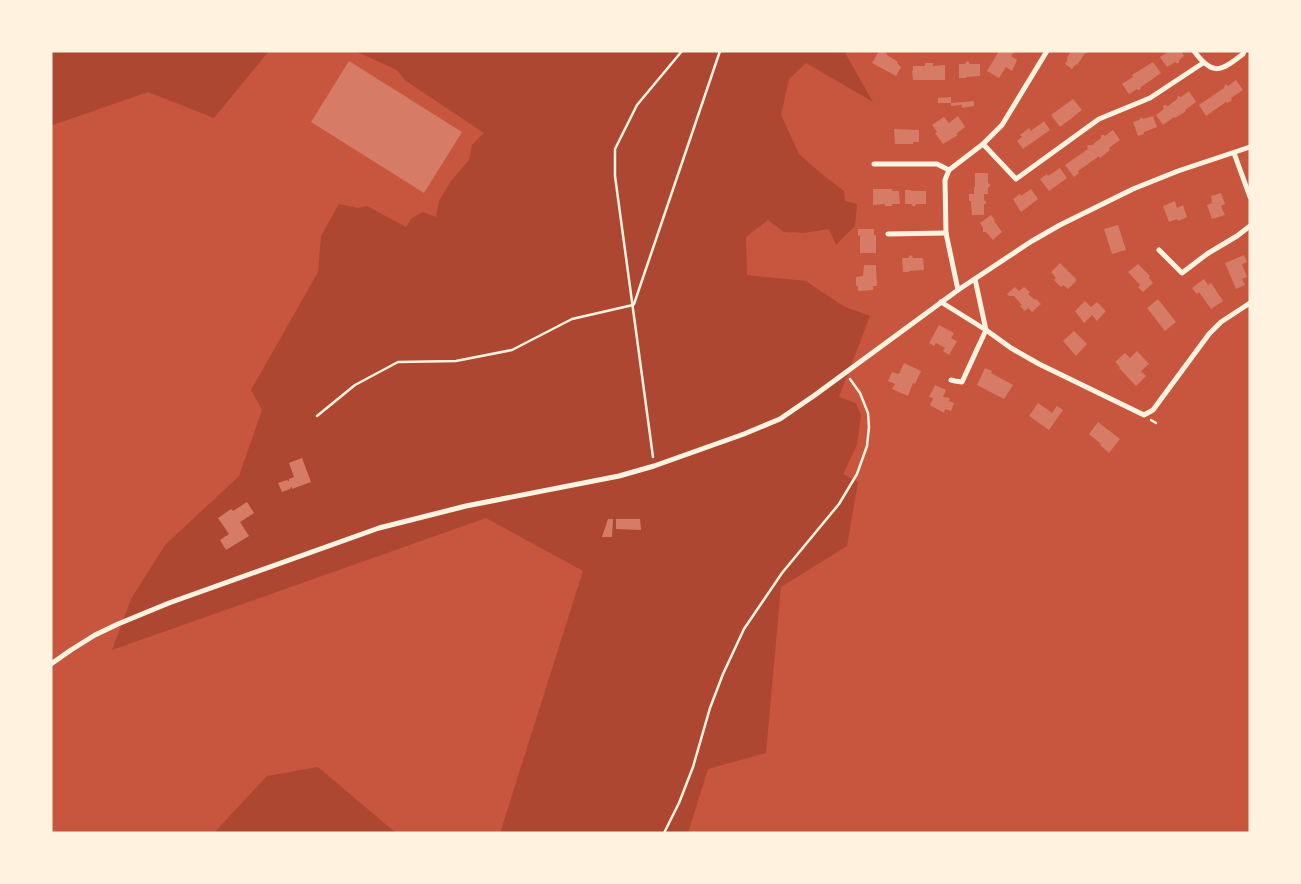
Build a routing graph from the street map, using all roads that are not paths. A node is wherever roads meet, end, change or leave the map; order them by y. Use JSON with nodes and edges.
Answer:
{"nodes":[{"id":1,"x":1047,"y":51,"type":"edge"},
{"id":2,"x":1194,"y":51,"type":"edge"},
{"id":3,"x":1244,"y":51,"type":"edge"},
{"id":4,"x":1202,"y":63,"type":"junction"},
{"id":5,"x":983,"y":144,"type":"junction"},
{"id":6,"x":1250,"y":147,"type":"edge"},
{"id":7,"x":1234,"y":153,"type":"junction"},
{"id":8,"x":874,"y":164,"type":"dead end"},
{"id":9,"x":949,"y":170,"type":"junction"},
{"id":10,"x":1250,"y":197,"type":"edge"},
{"id":11,"x":1250,"y":226,"type":"edge"},
{"id":12,"x":946,"y":233,"type":"junction"},
{"id":13,"x":888,"y":234,"type":"dead end"},
{"id":14,"x":1159,"y":250,"type":"dead end"},
{"id":15,"x":975,"y":279,"type":"junction"},
{"id":16,"x":958,"y":290,"type":"junction"},
{"id":17,"x":941,"y":302,"type":"junction"},
{"id":18,"x":1250,"y":303,"type":"edge"},
{"id":19,"x":986,"y":330,"type":"junction"},
{"id":20,"x":951,"y":380,"type":"dead end"},
{"id":21,"x":51,"y":664,"type":"edge"}],
"edges":[{"from":1,"to":5,"type":"street"},
{"from":2,"to":4,"type":"street"},
{"from":3,"to":4,"type":"street"},
{"from":4,"to":5,"type":"street"},
{"from":5,"to":9,"type":"street"},
{"from":6,"to":7,"type":"street"},
{"from":7,"to":10,"type":"street"},
{"from":7,"to":15,"type":"street"},
{"from":8,"to":9,"type":"street"},
{"from":9,"to":12,"type":"street"},
{"from":11,"to":14,"type":"street"},
{"from":12,"to":13,"type":"street"},
{"from":12,"to":16,"type":"street"},
{"from":15,"to":16,"type":"street"},
{"from":15,"to":19,"type":"street"},
{"from":16,"to":17,"type":"street"},
{"from":17,"to":19,"type":"street"},
{"from":17,"to":21,"type":"street"},
{"from":18,"to":19,"type":"street"},
{"from":19,"to":20,"type":"street"}]}
